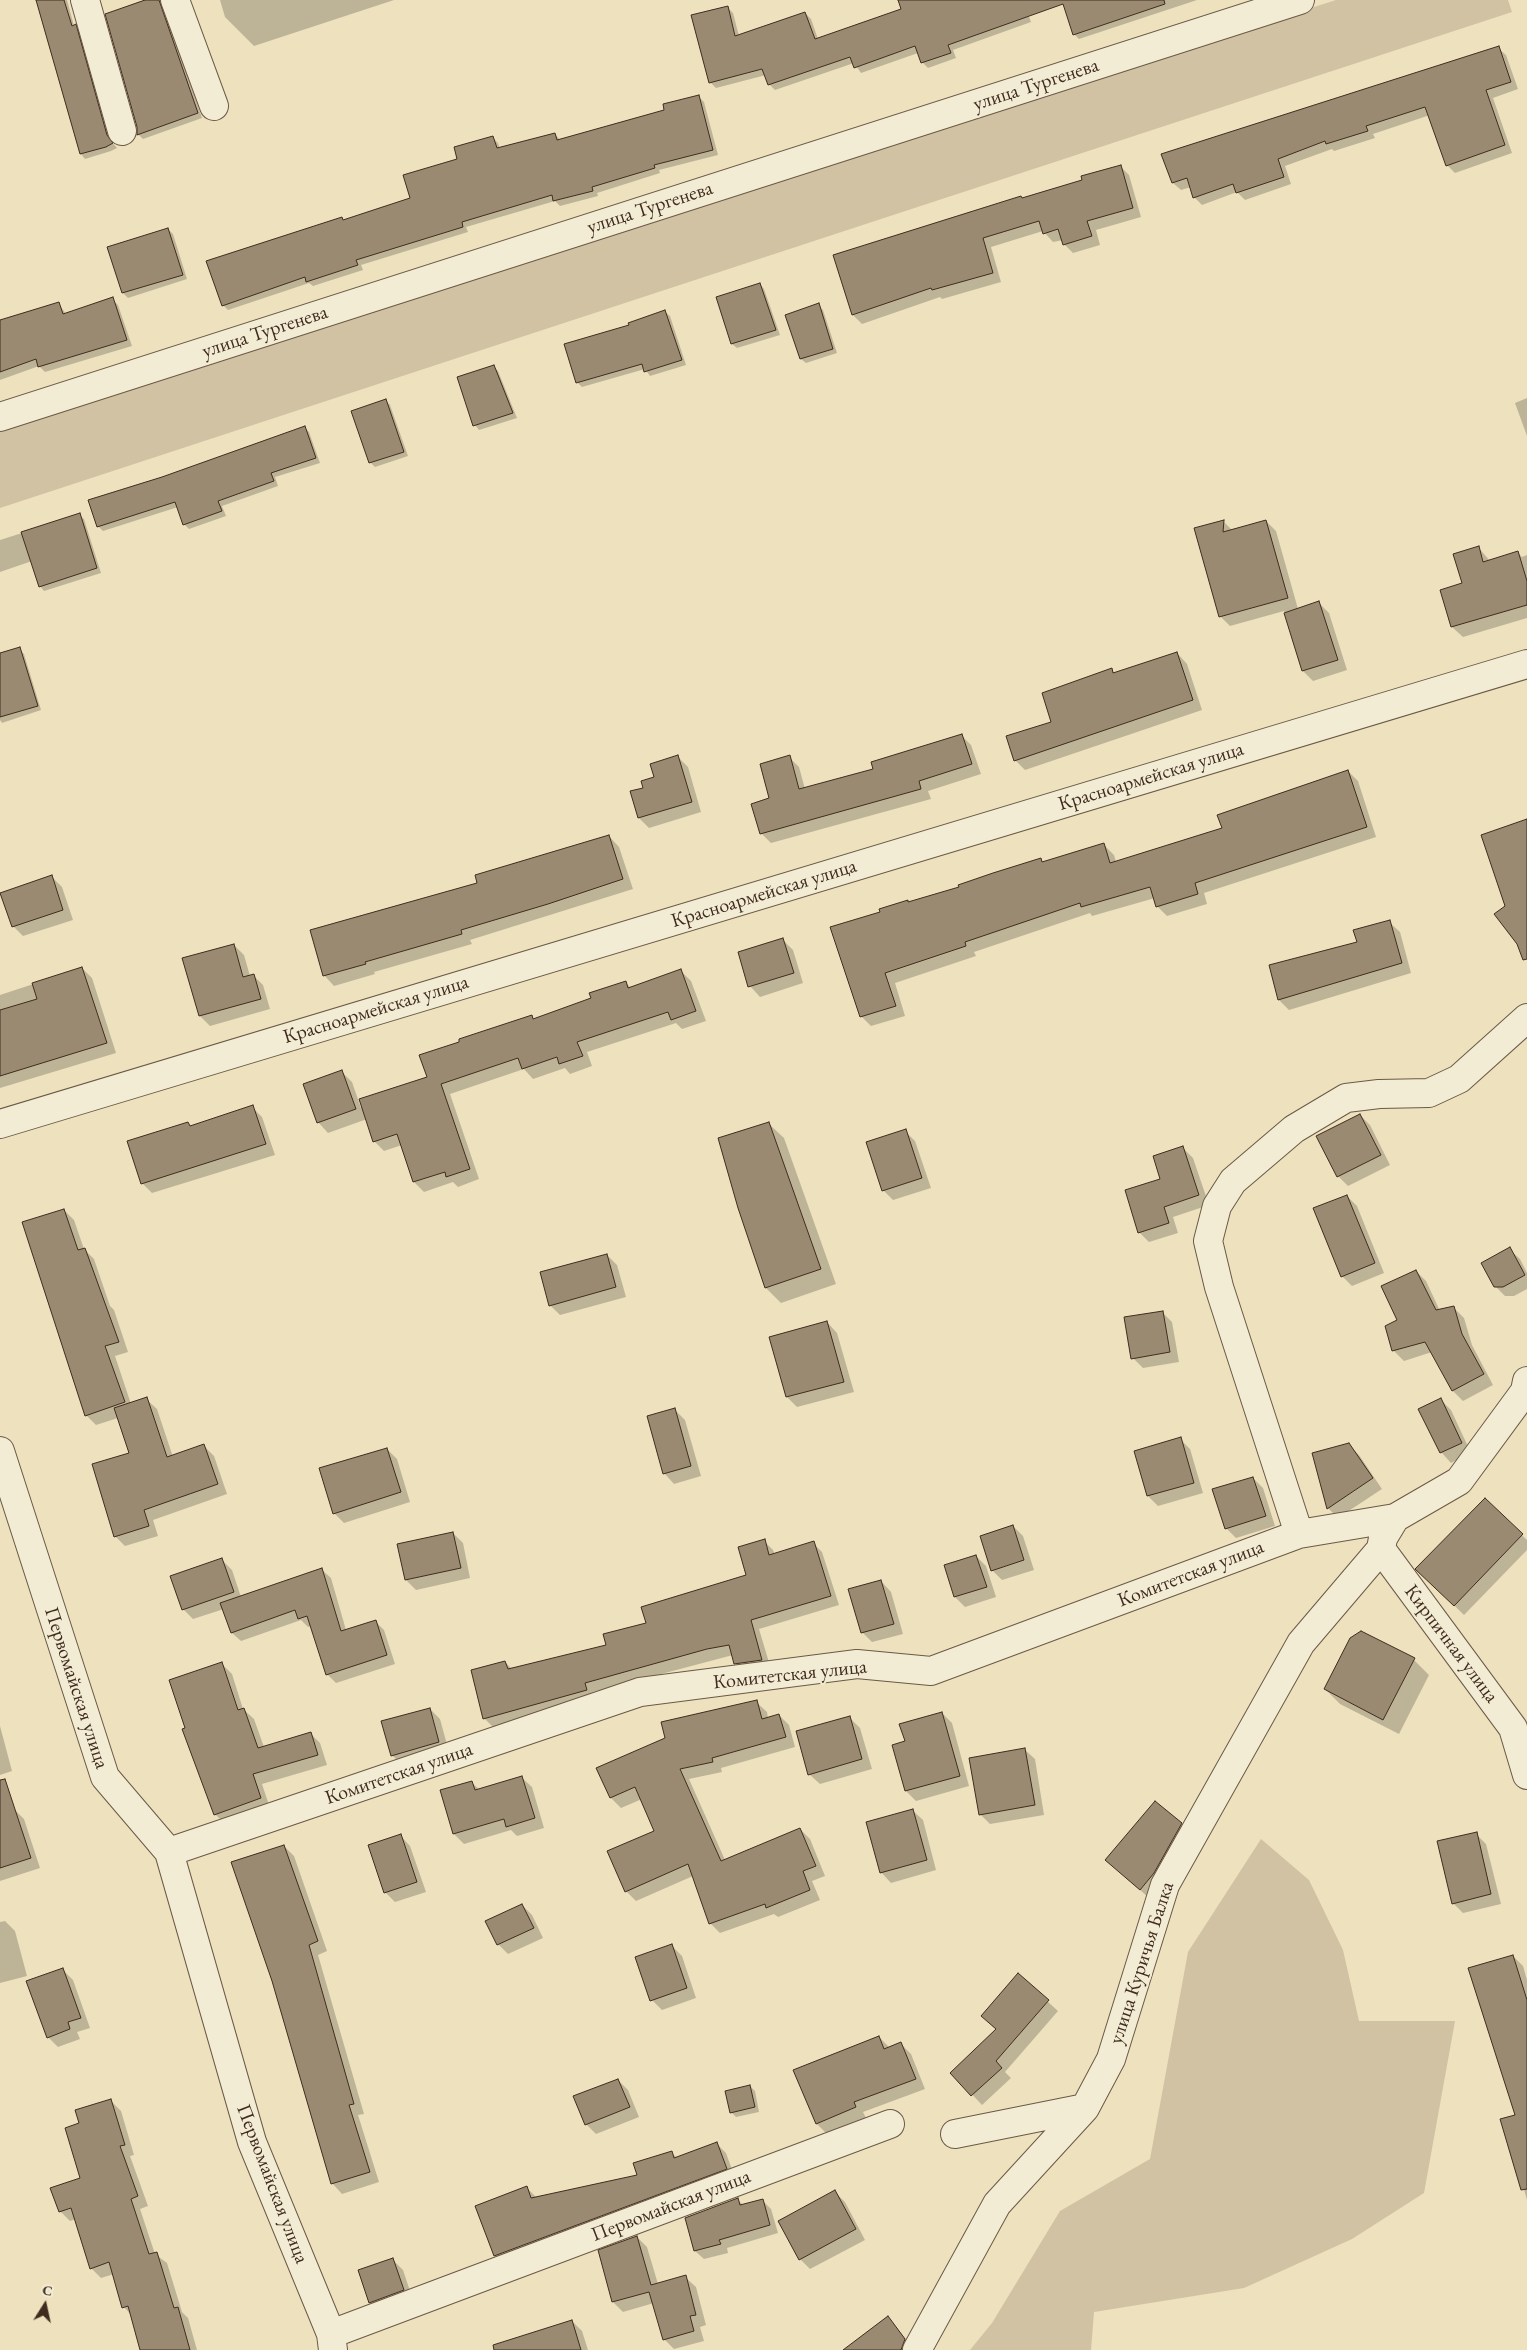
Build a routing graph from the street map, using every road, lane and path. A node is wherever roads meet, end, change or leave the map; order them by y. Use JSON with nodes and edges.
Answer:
{"nodes":[{"id":1,"x":85,"y":0,"type":"edge"},
{"id":2,"x":175,"y":0,"type":"edge"},
{"id":3,"x":1300,"y":0,"type":"edge"},
{"id":4,"x":214,"y":106,"type":"dead end"},
{"id":5,"x":122,"y":131,"type":"dead end"},
{"id":6,"x":0,"y":417,"type":"edge"},
{"id":7,"x":1527,"y":664,"type":"edge"},
{"id":8,"x":1527,"y":1018,"type":"edge"},
{"id":9,"x":0,"y":1124,"type":"edge"},
{"id":10,"x":1527,"y":1381,"type":"edge"},
{"id":11,"x":0,"y":1452,"type":"edge"},
{"id":12,"x":1395,"y":1518,"type":"junction"},
{"id":13,"x":1299,"y":1534,"type":"junction"},
{"id":14,"x":1381,"y":1549,"type":"junction"},
{"id":15,"x":1527,"y":1775,"type":"edge"},
{"id":16,"x":169,"y":1852,"type":"junction"},
{"id":17,"x":1085,"y":2108,"type":"junction"},
{"id":18,"x":890,"y":2124,"type":"dead end"},
{"id":19,"x":955,"y":2134,"type":"dead end"},
{"id":20,"x":332,"y":2342,"type":"edge"},
{"id":21,"x":917,"y":2350,"type":"edge"}],
"edges":[{"from":1,"to":5,"type":"street"},
{"from":2,"to":4,"type":"street"},
{"from":3,"to":6,"type":"street","name":"улица Тургенева"},
{"from":7,"to":9,"type":"street","name":"Красноармейская улица"},
{"from":8,"to":13,"type":"street"},
{"from":10,"to":12,"type":"street","name":"Комитетская улица"},
{"from":11,"to":16,"type":"street","name":"Первомайская улица"},
{"from":12,"to":13,"type":"street","name":"Комитетская улица"},
{"from":12,"to":14,"type":"street"},
{"from":13,"to":16,"type":"street","name":"Комитетская улица"},
{"from":14,"to":15,"type":"street","name":"Кирпичная улица"},
{"from":14,"to":17,"type":"street","name":"улица Куричья Балка"},
{"from":16,"to":20,"type":"street","name":"Первомайская улица"},
{"from":17,"to":19,"type":"street"},
{"from":17,"to":21,"type":"street","name":"улица Куричья Балка"},
{"from":18,"to":20,"type":"street","name":"Первомайская улица"}]}
